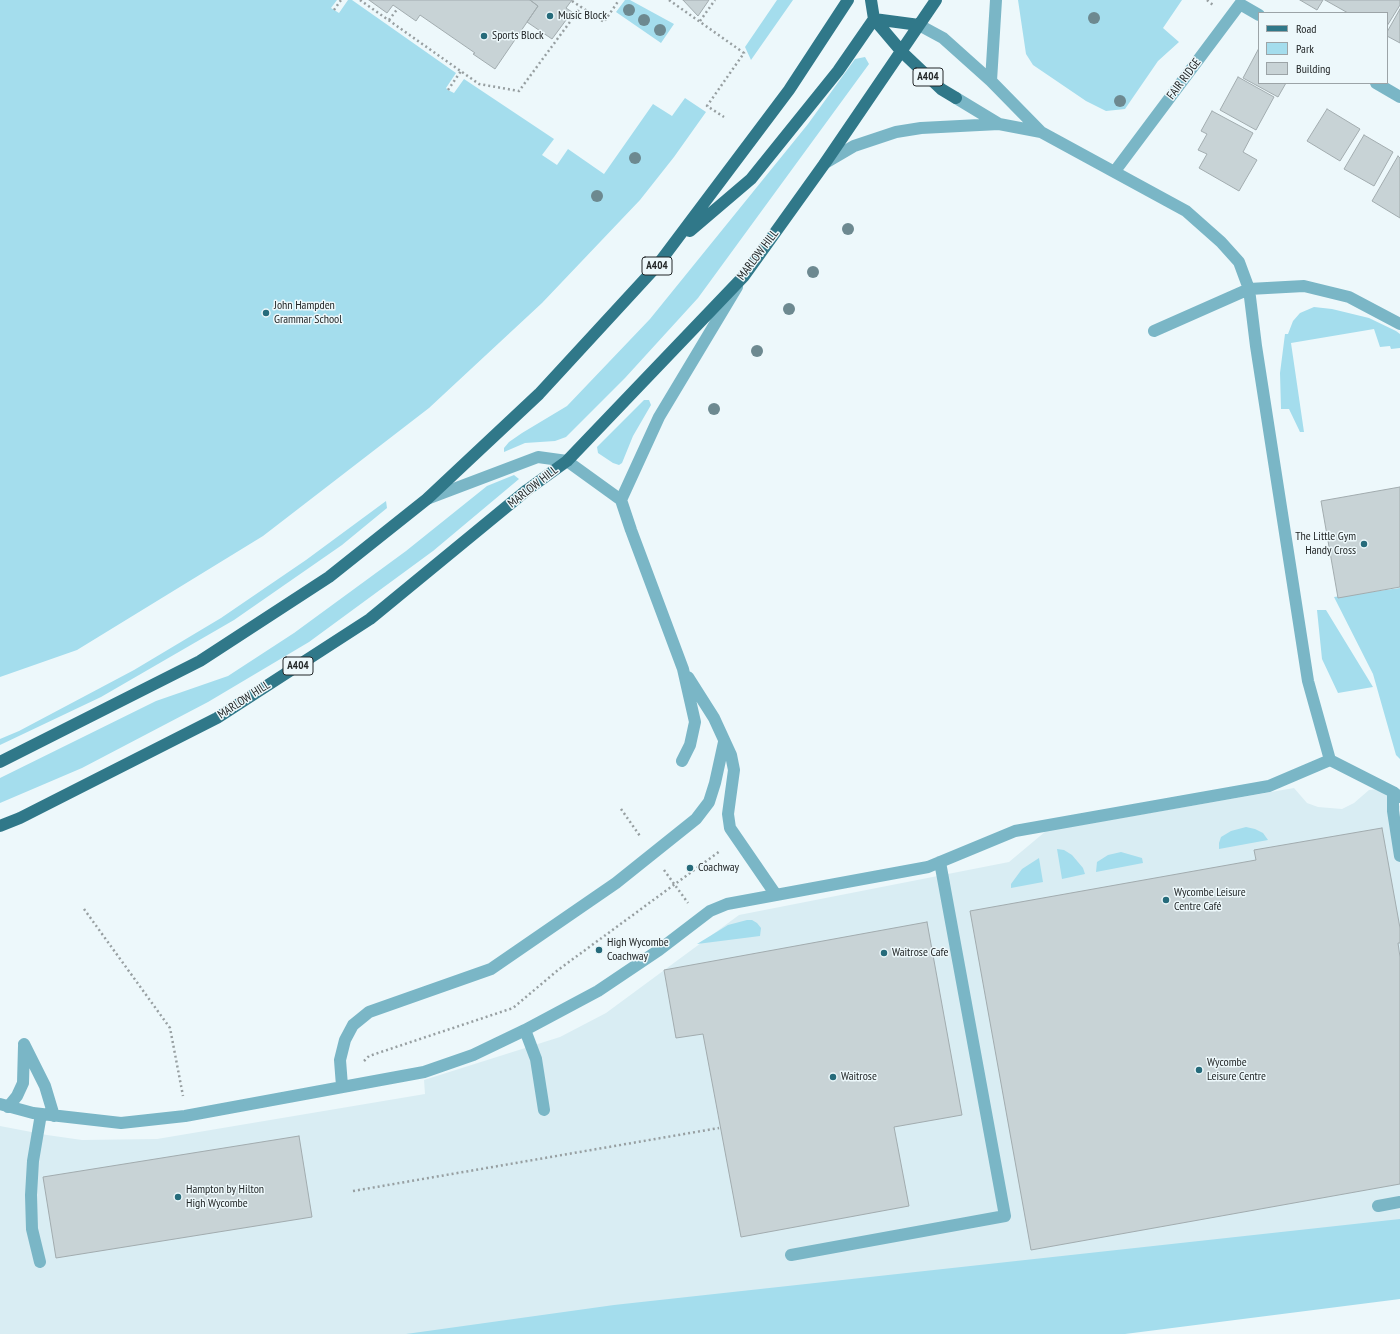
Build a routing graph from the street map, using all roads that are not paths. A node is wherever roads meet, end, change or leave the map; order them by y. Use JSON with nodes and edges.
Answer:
{"nodes":[{"id":1,"x":848,"y":0,"type":"edge"},
{"id":2,"x":872,"y":0,"type":"edge"},
{"id":3,"x":936,"y":0,"type":"edge"},
{"id":4,"x":996,"y":0,"type":"edge"},
{"id":5,"x":1241,"y":2,"type":"edge"},
{"id":6,"x":1258,"y":14,"type":"edge"},
{"id":7,"x":874,"y":19,"type":"junction"},
{"id":8,"x":919,"y":25,"type":"junction"},
{"id":9,"x":902,"y":52,"type":"junction"},
{"id":10,"x":991,"y":81,"type":"junction"},
{"id":11,"x":1378,"y":84,"type":"edge"},
{"id":12,"x":1400,"y":97,"type":"edge"},
{"id":13,"x":956,"y":98,"type":"joint"},
{"id":14,"x":999,"y":124,"type":"junction"},
{"id":15,"x":1041,"y":132,"type":"junction"},
{"id":16,"x":825,"y":163,"type":"junction"},
{"id":17,"x":1116,"y":171,"type":"junction"},
{"id":18,"x":673,"y":244,"type":"junction"},
{"id":19,"x":744,"y":276,"type":"junction"},
{"id":20,"x":1250,"y":289,"type":"junction"},
{"id":21,"x":1400,"y":324,"type":"edge"},
{"id":22,"x":1154,"y":331,"type":"dead end"},
{"id":23,"x":567,"y":461,"type":"junction"},
{"id":24,"x":427,"y":499,"type":"junction"},
{"id":25,"x":621,"y":500,"type":"junction"},
{"id":26,"x":683,"y":669,"type":"junction"},
{"id":27,"x":724,"y":742,"type":"junction"},
{"id":28,"x":1330,"y":760,"type":"junction"},
{"id":29,"x":682,"y":761,"type":"dead end"},
{"id":30,"x":0,"y":762,"type":"edge"},
{"id":31,"x":1396,"y":794,"type":"edge"},
{"id":32,"x":0,"y":826,"type":"edge"},
{"id":33,"x":1400,"y":856,"type":"edge"},
{"id":34,"x":940,"y":862,"type":"junction"},
{"id":35,"x":776,"y":895,"type":"junction"},
{"id":36,"x":525,"y":1030,"type":"junction"},
{"id":37,"x":342,"y":1086,"type":"junction"},
{"id":38,"x":4,"y":1105,"type":"edge"},
{"id":39,"x":544,"y":1110,"type":"dead end"},
{"id":40,"x":41,"y":1114,"type":"junction"},
{"id":41,"x":54,"y":1116,"type":"junction"},
{"id":42,"x":1400,"y":1202,"type":"edge"},
{"id":43,"x":1378,"y":1206,"type":"dead end"},
{"id":44,"x":791,"y":1255,"type":"dead end"},
{"id":45,"x":40,"y":1262,"type":"dead end"}],
"edges":[{"from":1,"to":18,"type":"main road","number":"A404"},
{"from":2,"to":7,"type":"main road"},
{"from":3,"to":8,"type":"main road","name":"MARLOW HILL","number":"A404"},
{"from":4,"to":10,"type":"street"},
{"from":5,"to":6,"type":"street","name":"FAIR RIDGE"},
{"from":5,"to":17,"type":"street","name":"FAIR RIDGE"},
{"from":7,"to":8,"type":"main road"},
{"from":7,"to":9,"type":"main road","number":"A404"},
{"from":7,"to":18,"type":"main road","number":"A404"},
{"from":8,"to":9,"type":"main road","name":"MARLOW HILL","number":"A404"},
{"from":8,"to":10,"type":"street"},
{"from":9,"to":13,"type":"main road","number":"A404"},
{"from":9,"to":16,"type":"main road","name":"MARLOW HILL","number":"A404"},
{"from":10,"to":15,"type":"street"},
{"from":11,"to":12,"type":"street"},
{"from":13,"to":14,"type":"street"},
{"from":14,"to":15,"type":"street"},
{"from":14,"to":16,"type":"street"},
{"from":15,"to":17,"type":"street"},
{"from":16,"to":19,"type":"main road","name":"MARLOW HILL","number":"A404"},
{"from":17,"to":20,"type":"street"},
{"from":18,"to":24,"type":"main road","number":"A404"},
{"from":19,"to":23,"type":"main road","name":"MARLOW HILL","number":"A404"},
{"from":19,"to":25,"type":"street"},
{"from":20,"to":21,"type":"street"},
{"from":20,"to":22,"type":"street"},
{"from":20,"to":28,"type":"street"},
{"from":23,"to":24,"type":"street"},
{"from":23,"to":25,"type":"street"},
{"from":23,"to":32,"type":"main road","name":"MARLOW HILL","number":"A404"},
{"from":24,"to":30,"type":"main road","number":"A404"},
{"from":25,"to":26,"type":"street"},
{"from":26,"to":27,"type":"street"},
{"from":26,"to":29,"type":"street"},
{"from":27,"to":35,"type":"street"},
{"from":27,"to":37,"type":"street"},
{"from":28,"to":31,"type":"street"},
{"from":28,"to":34,"type":"street"},
{"from":31,"to":33,"type":"street"},
{"from":34,"to":35,"type":"street"},
{"from":34,"to":44,"type":"street"},
{"from":35,"to":36,"type":"street"},
{"from":36,"to":37,"type":"street"},
{"from":36,"to":39,"type":"street"},
{"from":37,"to":41,"type":"street"},
{"from":38,"to":40,"type":"street"},
{"from":38,"to":41,"type":"street"},
{"from":40,"to":41,"type":"street"},
{"from":40,"to":45,"type":"street"},
{"from":42,"to":43,"type":"street"}]}
